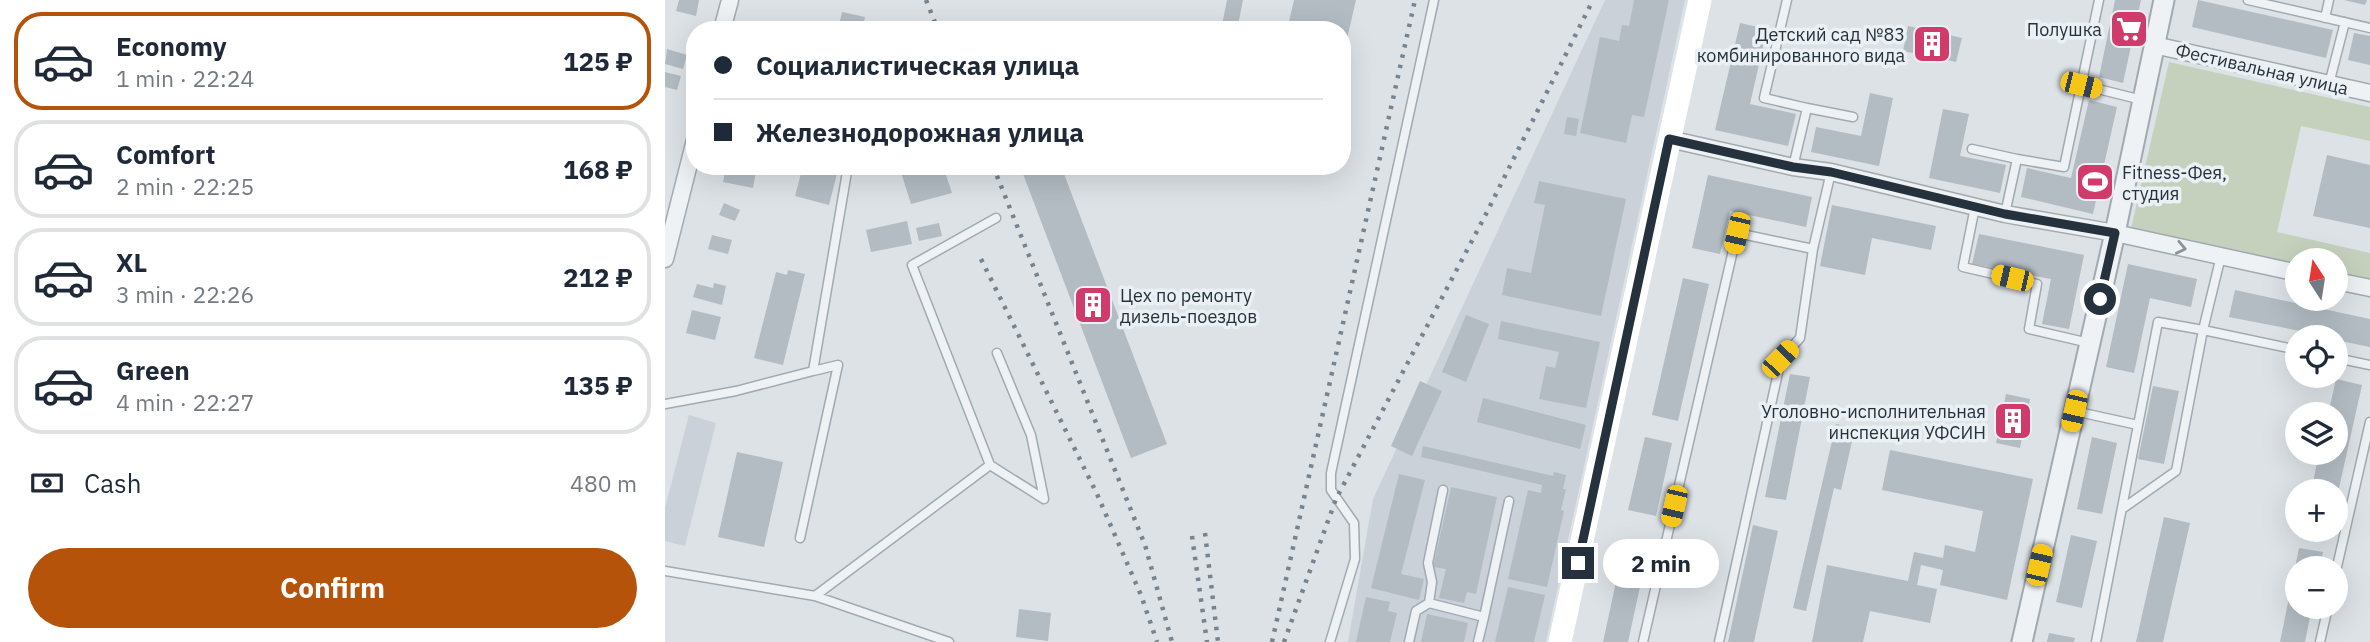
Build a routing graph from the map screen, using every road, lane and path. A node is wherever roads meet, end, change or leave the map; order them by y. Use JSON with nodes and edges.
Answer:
{"nodes":[{"id":1,"x":730,"y":0,"type":"edge"},
{"id":2,"x":1434,"y":0,"type":"edge"},
{"id":3,"x":1700,"y":0,"type":"edge"},
{"id":4,"x":1787,"y":0,"type":"edge"},
{"id":5,"x":2099,"y":0,"type":"edge"},
{"id":6,"x":2164,"y":0,"type":"edge"},
{"id":7,"x":2248,"y":0,"type":"edge"},
{"id":8,"x":2329,"y":0,"type":"edge"},
{"id":9,"x":2325,"y":18,"type":"junction"},
{"id":10,"x":724,"y":21,"type":"edge"},
{"id":11,"x":2345,"y":22,"type":"junction"},
{"id":12,"x":2370,"y":26,"type":"edge"},
{"id":13,"x":2154,"y":46,"type":"junction"},
{"id":14,"x":2329,"y":84,"type":"junction"},
{"id":15,"x":2081,"y":85,"type":"junction"},
{"id":16,"x":2370,"y":93,"type":"edge"},
{"id":17,"x":2142,"y":100,"type":"junction"},
{"id":18,"x":1807,"y":108,"type":"junction"},
{"id":19,"x":1853,"y":117,"type":"dead end"},
{"id":20,"x":1669,"y":139,"type":"junction"},
{"id":21,"x":1972,"y":149,"type":"dead end"},
{"id":22,"x":2017,"y":159,"type":"junction"},
{"id":23,"x":1793,"y":167,"type":"junction"},
{"id":24,"x":1831,"y":172,"type":"junction"},
{"id":25,"x":686,"y":175,"type":"edge"},
{"id":26,"x":846,"y":175,"type":"edge"},
{"id":27,"x":1975,"y":207,"type":"junction"},
{"id":28,"x":2005,"y":214,"type":"junction"},
{"id":29,"x":996,"y":218,"type":"dead end"},
{"id":30,"x":2115,"y":233,"type":"junction"},
{"id":31,"x":1813,"y":249,"type":"junction"},
{"id":32,"x":2221,"y":256,"type":"junction"},
{"id":33,"x":665,"y":259,"type":"edge"},
{"id":34,"x":2285,"y":270,"type":"edge"},
{"id":35,"x":2349,"y":284,"type":"edge"},
{"id":36,"x":2370,"y":288,"type":"edge"},
{"id":37,"x":2203,"y":330,"type":"junction"},
{"id":38,"x":2089,"y":343,"type":"junction"},
{"id":39,"x":2285,"y":347,"type":"edge"},
{"id":40,"x":997,"y":353,"type":"dead end"},
{"id":41,"x":2348,"y":360,"type":"edge"},
{"id":42,"x":2370,"y":365,"type":"edge"},
{"id":43,"x":813,"y":370,"type":"junction"},
{"id":44,"x":665,"y":404,"type":"edge"},
{"id":45,"x":2074,"y":411,"type":"junction"},
{"id":46,"x":2370,"y":422,"type":"edge"},
{"id":47,"x":2138,"y":425,"type":"junction"},
{"id":48,"x":990,"y":465,"type":"junction"},
{"id":49,"x":1443,"y":490,"type":"dead end"},
{"id":50,"x":1509,"y":501,"type":"dead end"},
{"id":51,"x":2122,"y":509,"type":"junction"},
{"id":52,"x":800,"y":538,"type":"dead end"},
{"id":53,"x":2339,"y":556,"type":"edge"},
{"id":54,"x":665,"y":571,"type":"edge"},
{"id":55,"x":815,"y":596,"type":"junction"},
{"id":56,"x":1429,"y":603,"type":"junction"},
{"id":57,"x":1483,"y":617,"type":"junction"},
{"id":58,"x":2325,"y":619,"type":"edge"},
{"id":59,"x":949,"y":642,"type":"edge"},
{"id":60,"x":1329,"y":642,"type":"edge"},
{"id":61,"x":1409,"y":642,"type":"edge"},
{"id":62,"x":1478,"y":642,"type":"edge"},
{"id":63,"x":1560,"y":642,"type":"edge"},
{"id":64,"x":1643,"y":642,"type":"edge"},
{"id":65,"x":1719,"y":642,"type":"edge"},
{"id":66,"x":2022,"y":642,"type":"edge"},
{"id":67,"x":2096,"y":642,"type":"edge"},
{"id":68,"x":2320,"y":642,"type":"edge"}],
"edges":[{"from":1,"to":10,"type":"street"},
{"from":2,"to":60,"type":"lane"},
{"from":3,"to":20,"type":"main road"},
{"from":4,"to":18,"type":"lane"},
{"from":5,"to":15,"type":"lane"},
{"from":6,"to":13,"type":"street"},
{"from":7,"to":9,"type":"lane"},
{"from":8,"to":9,"type":"lane"},
{"from":9,"to":11,"type":"lane"},
{"from":11,"to":12,"type":"lane"},
{"from":11,"to":14,"type":"lane"},
{"from":13,"to":14,"type":"street","name":"Фестивальная улица"},
{"from":13,"to":17,"type":"street"},
{"from":14,"to":16,"type":"street","name":"Фестивальная улица"},
{"from":15,"to":17,"type":"lane"},
{"from":15,"to":22,"type":"lane"},
{"from":17,"to":30,"type":"street"},
{"from":18,"to":19,"type":"lane"},
{"from":18,"to":23,"type":"lane"},
{"from":20,"to":23,"type":"street"},
{"from":20,"to":63,"type":"main road"},
{"from":21,"to":22,"type":"lane"},
{"from":22,"to":28,"type":"lane"},
{"from":23,"to":24,"type":"street"},
{"from":24,"to":27,"type":"street"},
{"from":24,"to":31,"type":"lane"},
{"from":25,"to":33,"type":"street"},
{"from":26,"to":43,"type":"lane"},
{"from":27,"to":28,"type":"street"},
{"from":27,"to":38,"type":"lane"},
{"from":28,"to":30,"type":"street"},
{"from":29,"to":48,"type":"lane"},
{"from":30,"to":32,"type":"street","one_way":true},
{"from":30,"to":38,"type":"street"},
{"from":31,"to":64,"type":"lane"},
{"from":31,"to":65,"type":"lane"},
{"from":32,"to":34,"type":"street"},
{"from":32,"to":37,"type":"lane"},
{"from":35,"to":36,"type":"street"},
{"from":37,"to":39,"type":"lane"},
{"from":37,"to":47,"type":"lane"},
{"from":37,"to":51,"type":"lane"},
{"from":38,"to":45,"type":"street"},
{"from":40,"to":48,"type":"lane"},
{"from":41,"to":42,"type":"lane"},
{"from":43,"to":44,"type":"lane"},
{"from":43,"to":52,"type":"lane"},
{"from":45,"to":47,"type":"lane"},
{"from":45,"to":66,"type":"street"},
{"from":46,"to":53,"type":"lane"},
{"from":47,"to":51,"type":"lane"},
{"from":48,"to":55,"type":"lane"},
{"from":49,"to":56,"type":"lane"},
{"from":50,"to":57,"type":"lane"},
{"from":51,"to":67,"type":"lane"},
{"from":54,"to":55,"type":"lane"},
{"from":55,"to":59,"type":"lane"},
{"from":56,"to":57,"type":"lane"},
{"from":56,"to":61,"type":"lane"},
{"from":57,"to":62,"type":"lane"},
{"from":58,"to":68,"type":"lane"}]}
